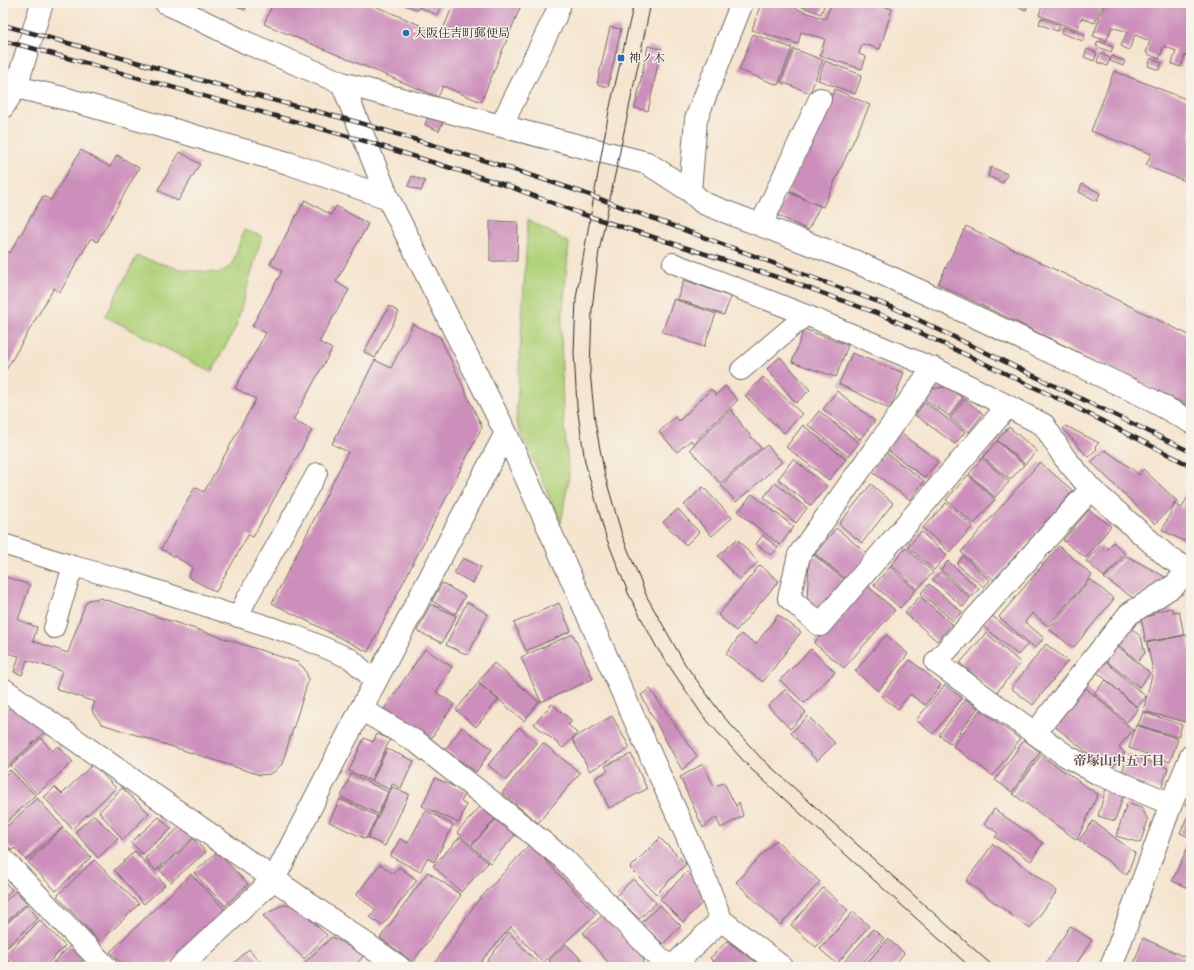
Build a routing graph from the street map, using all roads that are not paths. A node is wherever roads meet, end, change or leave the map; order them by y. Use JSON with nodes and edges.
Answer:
{"nodes":[{"id":1,"x":42,"y":3,"type":"edge"},
{"id":2,"x":166,"y":3,"type":"edge"},
{"id":3,"x":742,"y":3,"type":"edge"},
{"id":4,"x":553,"y":8,"type":"edge"},
{"id":5,"x":342,"y":83,"type":"junction"},
{"id":6,"x":9,"y":85,"type":"edge"},
{"id":7,"x":820,"y":99,"type":"dead end"},
{"id":8,"x":3,"y":107,"type":"edge"},
{"id":9,"x":501,"y":126,"type":"junction"},
{"id":10,"x":690,"y":191,"type":"junction"},
{"id":11,"x":388,"y":198,"type":"junction"},
{"id":12,"x":761,"y":225,"type":"junction"},
{"id":13,"x":673,"y":263,"type":"dead end"},
{"id":14,"x":806,"y":315,"type":"junction"},
{"id":15,"x":933,"y":368,"type":"junction"},
{"id":16,"x":741,"y":370,"type":"dead end"},
{"id":17,"x":1007,"y":407,"type":"junction"},
{"id":18,"x":1191,"y":422,"type":"edge"},
{"id":19,"x":506,"y":433,"type":"junction"},
{"id":20,"x":317,"y":473,"type":"dead end"},
{"id":21,"x":1091,"y":488,"type":"junction"},
{"id":22,"x":3,"y":544,"type":"edge"},
{"id":23,"x":73,"y":566,"type":"junction"},
{"id":24,"x":1191,"y":571,"type":"edge"},
{"id":25,"x":238,"y":617,"type":"junction"},
{"id":26,"x":54,"y":628,"type":"dead end"},
{"id":27,"x":375,"y":681,"type":"junction"},
{"id":28,"x":3,"y":689,"type":"edge"},
{"id":29,"x":360,"y":709,"type":"junction"},
{"id":30,"x":1035,"y":733,"type":"junction"},
{"id":31,"x":1191,"y":756,"type":"edge"},
{"id":32,"x":1171,"y":804,"type":"junction"},
{"id":33,"x":3,"y":859,"type":"edge"},
{"id":34,"x":274,"y":879,"type":"junction"},
{"id":35,"x":721,"y":920,"type":"junction"},
{"id":36,"x":106,"y":967,"type":"edge"},
{"id":37,"x":180,"y":967,"type":"edge"},
{"id":38,"x":400,"y":967,"type":"edge"},
{"id":39,"x":668,"y":967,"type":"edge"},
{"id":40,"x":672,"y":967,"type":"edge"},
{"id":41,"x":782,"y":967,"type":"edge"},
{"id":42,"x":1111,"y":967,"type":"edge"}],
"edges":[{"from":1,"to":6,"type":"street"},
{"from":2,"to":5,"type":"street"},
{"from":3,"to":10,"type":"street"},
{"from":4,"to":9,"type":"street"},
{"from":5,"to":9,"type":"street"},
{"from":5,"to":11,"type":"street"},
{"from":6,"to":8,"type":"street"},
{"from":6,"to":11,"type":"street"},
{"from":7,"to":12,"type":"street"},
{"from":9,"to":10,"type":"street"},
{"from":10,"to":12,"type":"street"},
{"from":11,"to":19,"type":"street"},
{"from":12,"to":18,"type":"street"},
{"from":13,"to":14,"type":"lane"},
{"from":14,"to":15,"type":"lane"},
{"from":14,"to":16,"type":"lane"},
{"from":15,"to":17,"type":"street"},
{"from":15,"to":17,"type":"street"},
{"from":17,"to":21,"type":"street"},
{"from":19,"to":27,"type":"street"},
{"from":19,"to":35,"type":"street"},
{"from":20,"to":25,"type":"lane"},
{"from":21,"to":24,"type":"street"},
{"from":21,"to":30,"type":"street"},
{"from":22,"to":23,"type":"lane"},
{"from":23,"to":25,"type":"lane"},
{"from":23,"to":26,"type":"lane"},
{"from":24,"to":30,"type":"street"},
{"from":25,"to":27,"type":"lane"},
{"from":27,"to":29,"type":"street"},
{"from":28,"to":34,"type":"street"},
{"from":29,"to":34,"type":"street"},
{"from":29,"to":39,"type":"street"},
{"from":30,"to":32,"type":"street"},
{"from":31,"to":32,"type":"street"},
{"from":32,"to":42,"type":"street"},
{"from":33,"to":36,"type":"street"},
{"from":34,"to":37,"type":"street"},
{"from":34,"to":38,"type":"street"},
{"from":35,"to":40,"type":"street"},
{"from":35,"to":41,"type":"street"}]}
